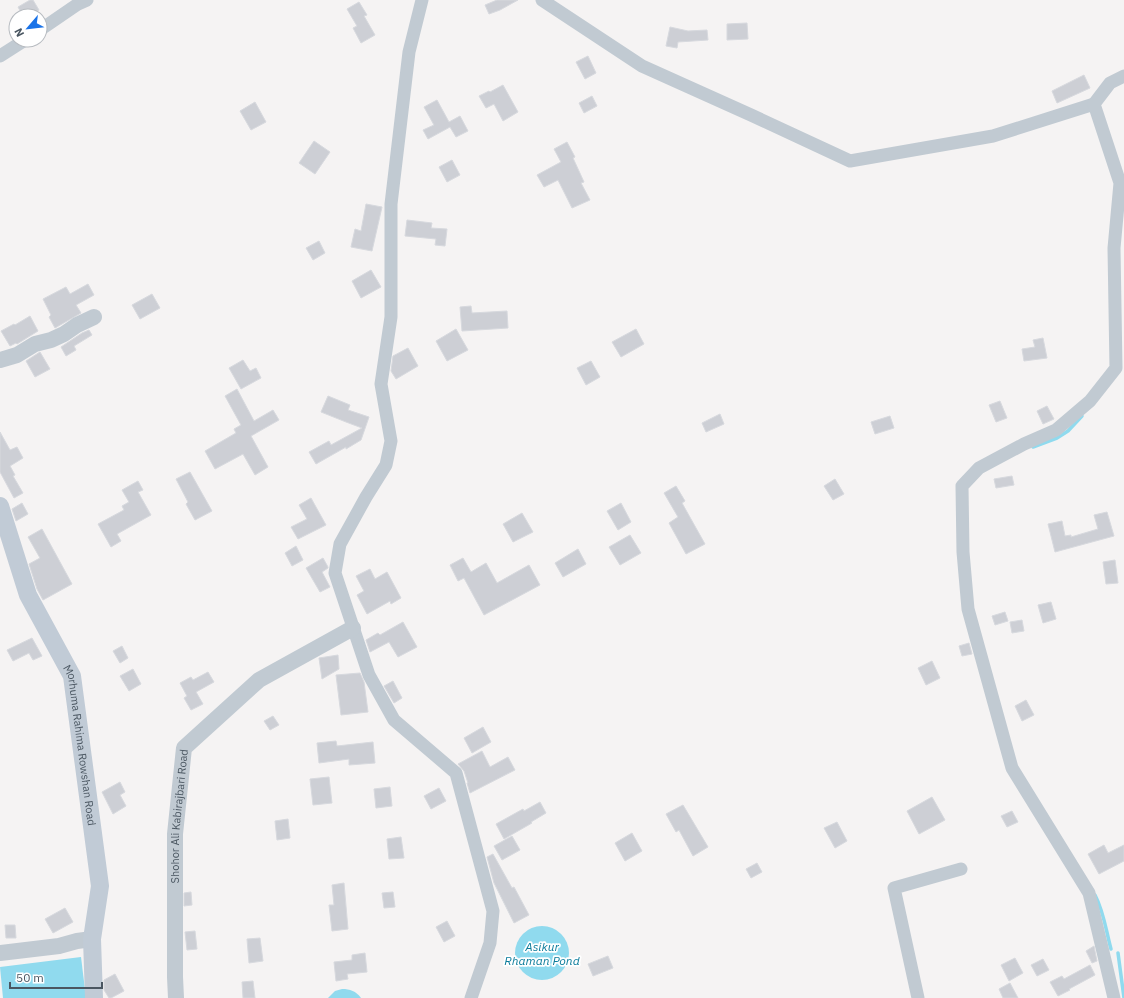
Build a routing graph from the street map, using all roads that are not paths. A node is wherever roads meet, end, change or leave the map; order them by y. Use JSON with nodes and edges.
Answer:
{"nodes":[{"id":1,"x":87,"y":0,"type":"edge"},
{"id":2,"x":422,"y":0,"type":"edge"},
{"id":3,"x":542,"y":0,"type":"edge"},
{"id":4,"x":48,"y":25,"type":"edge"},
{"id":5,"x":12,"y":48,"type":"edge"},
{"id":6,"x":0,"y":56,"type":"edge"},
{"id":7,"x":1124,"y":76,"type":"edge"},
{"id":8,"x":1094,"y":104,"type":"junction"},
{"id":9,"x":94,"y":317,"type":"dead end"},
{"id":10,"x":0,"y":360,"type":"edge"},
{"id":11,"x":0,"y":506,"type":"edge"},
{"id":12,"x":353,"y":628,"type":"junction"},
{"id":13,"x":961,"y":869,"type":"dead end"},
{"id":14,"x":92,"y":939,"type":"junction"},
{"id":15,"x":0,"y":953,"type":"edge"},
{"id":16,"x":94,"y":998,"type":"edge"},
{"id":17,"x":176,"y":998,"type":"edge"},
{"id":18,"x":471,"y":998,"type":"edge"},
{"id":19,"x":918,"y":998,"type":"edge"},
{"id":20,"x":1114,"y":998,"type":"edge"}],
"edges":[{"from":1,"to":4,"type":"street"},
{"from":2,"to":12,"type":"street"},
{"from":3,"to":8,"type":"street"},
{"from":5,"to":6,"type":"street"},
{"from":7,"to":8,"type":"street"},
{"from":8,"to":20,"type":"street"},
{"from":9,"to":10,"type":"street"},
{"from":11,"to":14,"type":"main road","name":"Morhuma Rahima Rowshan Road"},
{"from":12,"to":17,"type":"street","name":"Shohor Ali Kabirajbari Road"},
{"from":12,"to":18,"type":"street"},
{"from":13,"to":19,"type":"street"},
{"from":14,"to":15,"type":"street"},
{"from":14,"to":16,"type":"main road","name":"Morhuma Rahima Rowshan Road"}]}
